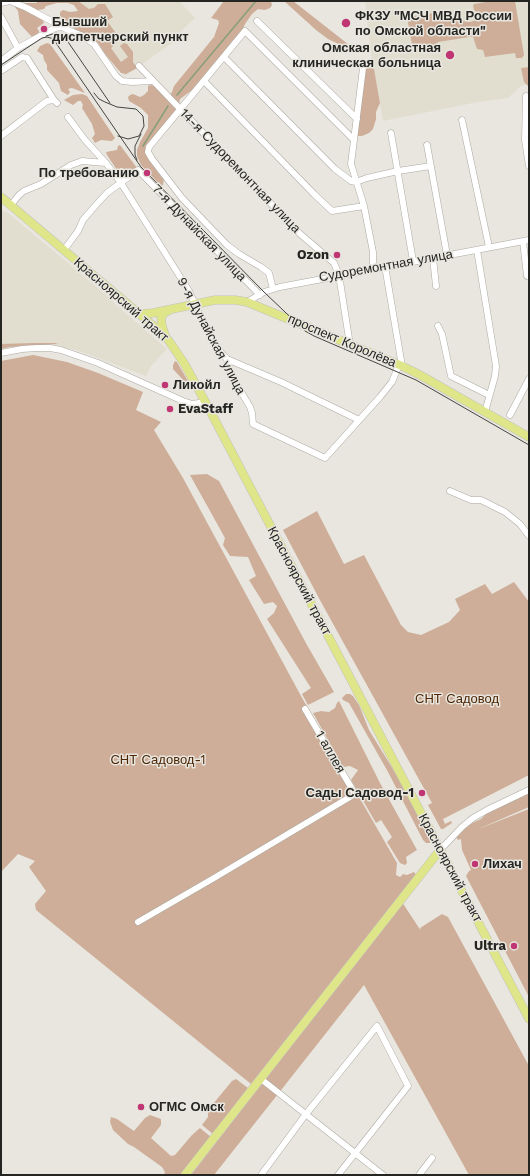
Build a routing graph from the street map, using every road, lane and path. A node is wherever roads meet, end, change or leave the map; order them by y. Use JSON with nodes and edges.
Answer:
{"nodes":[{"id":1,"x":10,"y":1,"type":"edge"},
{"id":2,"x":1,"y":3,"type":"edge"},
{"id":3,"x":1,"y":17,"type":"edge"},
{"id":4,"x":257,"y":21,"type":"dead end"},
{"id":5,"x":63,"y":27,"type":"junction"},
{"id":6,"x":18,"y":48,"type":"junction"},
{"id":7,"x":224,"y":57,"type":"junction"},
{"id":8,"x":1,"y":61,"type":"edge"},
{"id":9,"x":139,"y":66,"type":"dead end"},
{"id":10,"x":363,"y":68,"type":"dead end"},
{"id":11,"x":1,"y":71,"type":"edge"},
{"id":12,"x":152,"y":80,"type":"junction"},
{"id":13,"x":204,"y":81,"type":"junction"},
{"id":14,"x":526,"y":96,"type":"dead end"},
{"id":15,"x":180,"y":109,"type":"junction"},
{"id":16,"x":68,"y":117,"type":"dead end"},
{"id":17,"x":357,"y":119,"type":"junction"},
{"id":18,"x":462,"y":120,"type":"dead end"},
{"id":19,"x":391,"y":133,"type":"dead end"},
{"id":20,"x":1,"y":136,"type":"edge"},
{"id":21,"x":354,"y":140,"type":"junction"},
{"id":22,"x":427,"y":145,"type":"dead end"},
{"id":23,"x":106,"y":163,"type":"junction"},
{"id":24,"x":431,"y":166,"type":"junction"},
{"id":25,"x":529,"y":166,"type":"edge"},
{"id":26,"x":398,"y":171,"type":"junction"},
{"id":27,"x":356,"y":182,"type":"junction"},
{"id":28,"x":121,"y":183,"type":"junction"},
{"id":29,"x":1,"y":197,"type":"edge"},
{"id":30,"x":11,"y":205,"type":"junction"},
{"id":31,"x":364,"y":206,"type":"junction"},
{"id":32,"x":526,"y":241,"type":"edge"},
{"id":33,"x":489,"y":247,"type":"junction"},
{"id":34,"x":64,"y":250,"type":"junction"},
{"id":35,"x":477,"y":250,"type":"junction"},
{"id":36,"x":447,"y":255,"type":"junction"},
{"id":37,"x":433,"y":258,"type":"junction"},
{"id":38,"x":413,"y":261,"type":"junction"},
{"id":39,"x":385,"y":266,"type":"junction"},
{"id":40,"x":373,"y":268,"type":"junction"},
{"id":41,"x":339,"y":275,"type":"junction"},
{"id":42,"x":527,"y":276,"type":"dead end"},
{"id":43,"x":436,"y":286,"type":"dead end"},
{"id":44,"x":272,"y":289,"type":"junction"},
{"id":45,"x":260,"y":295,"type":"junction"},
{"id":46,"x":247,"y":302,"type":"junction"},
{"id":47,"x":194,"y":303,"type":"junction"},
{"id":48,"x":171,"y":309,"type":"junction"},
{"id":49,"x":140,"y":314,"type":"junction"},
{"id":50,"x":438,"y":326,"type":"dead end"},
{"id":51,"x":169,"y":341,"type":"junction"},
{"id":52,"x":350,"y":345,"type":"junction"},
{"id":53,"x":1,"y":353,"type":"edge"},
{"id":54,"x":227,"y":359,"type":"junction"},
{"id":55,"x":400,"y":366,"type":"junction"},
{"id":56,"x":528,"y":383,"type":"edge"},
{"id":57,"x":489,"y":394,"type":"junction"},
{"id":58,"x":205,"y":401,"type":"junction"},
{"id":59,"x":485,"y":412,"type":"junction"},
{"id":60,"x":510,"y":415,"type":"dead end"},
{"id":61,"x":359,"y":420,"type":"junction"},
{"id":62,"x":529,"y":437,"type":"edge"},
{"id":63,"x":450,"y":492,"type":"dead end"},
{"id":64,"x":529,"y":536,"type":"edge"},
{"id":65,"x":305,"y":709,"type":"dead end"},
{"id":66,"x":529,"y":790,"type":"edge"},
{"id":67,"x":440,"y":850,"type":"junction"},
{"id":68,"x":138,"y":922,"type":"dead end"},
{"id":69,"x":529,"y":1019,"type":"edge"},
{"id":70,"x":260,"y":1079,"type":"junction"},
{"id":71,"x":306,"y":1114,"type":"junction"},
{"id":72,"x":355,"y":1153,"type":"junction"},
{"id":73,"x":432,"y":1158,"type":"dead end"},
{"id":74,"x":185,"y":1175,"type":"edge"},
{"id":75,"x":261,"y":1175,"type":"edge"},
{"id":76,"x":338,"y":1175,"type":"edge"},
{"id":77,"x":383,"y":1175,"type":"edge"},
{"id":78,"x":418,"y":1175,"type":"edge"}],
"edges":[{"from":1,"to":2,"type":"street"},
{"from":1,"to":5,"type":"street"},
{"from":3,"to":6,"type":"street"},
{"from":4,"to":17,"type":"street"},
{"from":5,"to":6,"type":"street"},
{"from":5,"to":12,"type":"street"},
{"from":6,"to":8,"type":"street"},
{"from":7,"to":13,"type":"street"},
{"from":7,"to":21,"type":"street"},
{"from":7,"to":27,"type":"street"},
{"from":9,"to":12,"type":"street","name":"14-я Судоремонтная улица"},
{"from":10,"to":17,"type":"street"},
{"from":11,"to":20,"type":"street"},
{"from":12,"to":15,"type":"street","name":"14-я Судоремонтная улица"},
{"from":13,"to":15,"type":"street"},
{"from":13,"to":31,"type":"street"},
{"from":14,"to":25,"type":"street"},
{"from":15,"to":41,"type":"street","name":"14-я Судоремонтная улица"},
{"from":15,"to":44,"type":"street"},
{"from":16,"to":23,"type":"street","name":"9-я Дунайская улица"},
{"from":17,"to":21,"type":"street"},
{"from":18,"to":33,"type":"street"},
{"from":19,"to":26,"type":"street"},
{"from":21,"to":27,"type":"street"},
{"from":22,"to":24,"type":"street"},
{"from":23,"to":28,"type":"street","name":"9-я Дунайская улица"},
{"from":23,"to":30,"type":"street"},
{"from":24,"to":26,"type":"street"},
{"from":24,"to":36,"type":"street"},
{"from":26,"to":27,"type":"street"},
{"from":26,"to":38,"type":"street"},
{"from":27,"to":31,"type":"street"},
{"from":28,"to":34,"type":"street"},
{"from":28,"to":45,"type":"street","name":"7-я Дунайская улица"},
{"from":28,"to":47,"type":"street","name":"9-я Дунайская улица"},
{"from":29,"to":30,"type":"main road","name":"Красноярский тракт"},
{"from":30,"to":34,"type":"main road","name":"Красноярский тракт"},
{"from":31,"to":40,"type":"street"},
{"from":32,"to":33,"type":"street","name":"Судоремонтная улица"},
{"from":32,"to":42,"type":"street"},
{"from":33,"to":35,"type":"street","name":"Судоремонтная улица"},
{"from":34,"to":49,"type":"main road","name":"Красноярский тракт"},
{"from":35,"to":36,"type":"street","name":"Судоремонтная улица"},
{"from":35,"to":57,"type":"street"},
{"from":36,"to":37,"type":"street","name":"Судоремонтная улица"},
{"from":37,"to":38,"type":"street","name":"Судоремонтная улица"},
{"from":37,"to":43,"type":"street"},
{"from":38,"to":39,"type":"street","name":"Судоремонтная улица"},
{"from":39,"to":40,"type":"street","name":"Судоремонтная улица"},
{"from":39,"to":55,"type":"street"},
{"from":40,"to":41,"type":"street","name":"Судоремонтная улица"},
{"from":41,"to":44,"type":"street","name":"Судоремонтная улица"},
{"from":41,"to":52,"type":"street"},
{"from":44,"to":45,"type":"street","name":"Судоремонтная улица"},
{"from":45,"to":46,"type":"street","name":"Судоремонтная улица"},
{"from":46,"to":47,"type":"main road","name":"проспект Королёва"},
{"from":46,"to":52,"type":"main road","name":"проспект Королёва"},
{"from":47,"to":48,"type":"main road","name":"проспект Королёва"},
{"from":47,"to":54,"type":"street","name":"9-я Дунайская улица"},
{"from":48,"to":49,"type":"main road","name":"проспект Королёва"},
{"from":48,"to":51,"type":"main road"},
{"from":49,"to":51,"type":"main road","name":"Красноярский тракт"},
{"from":50,"to":57,"type":"street"},
{"from":51,"to":58,"type":"main road","name":"Красноярский тракт"},
{"from":52,"to":55,"type":"main road","name":"проспект Королёва"},
{"from":53,"to":58,"type":"street"},
{"from":54,"to":61,"type":"street"},
{"from":54,"to":61,"type":"street","name":"9-я Дунайская улица"},
{"from":55,"to":59,"type":"main road","name":"проспект Королёва"},
{"from":55,"to":61,"type":"street"},
{"from":56,"to":60,"type":"street"},
{"from":57,"to":59,"type":"street"},
{"from":58,"to":67,"type":"main road","name":"Красноярский тракт"},
{"from":59,"to":62,"type":"main road","name":"проспект Королёва"},
{"from":63,"to":64,"type":"street"},
{"from":65,"to":68,"type":"street","name":"1 аллея"},
{"from":66,"to":67,"type":"street"},
{"from":67,"to":69,"type":"main road","name":"Красноярский тракт"},
{"from":67,"to":70,"type":"main road"},
{"from":70,"to":71,"type":"street"},
{"from":70,"to":74,"type":"main road"},
{"from":71,"to":72,"type":"street"},
{"from":71,"to":72,"type":"street"},
{"from":71,"to":75,"type":"street"},
{"from":72,"to":76,"type":"street"},
{"from":72,"to":77,"type":"street"},
{"from":73,"to":78,"type":"street"}]}
